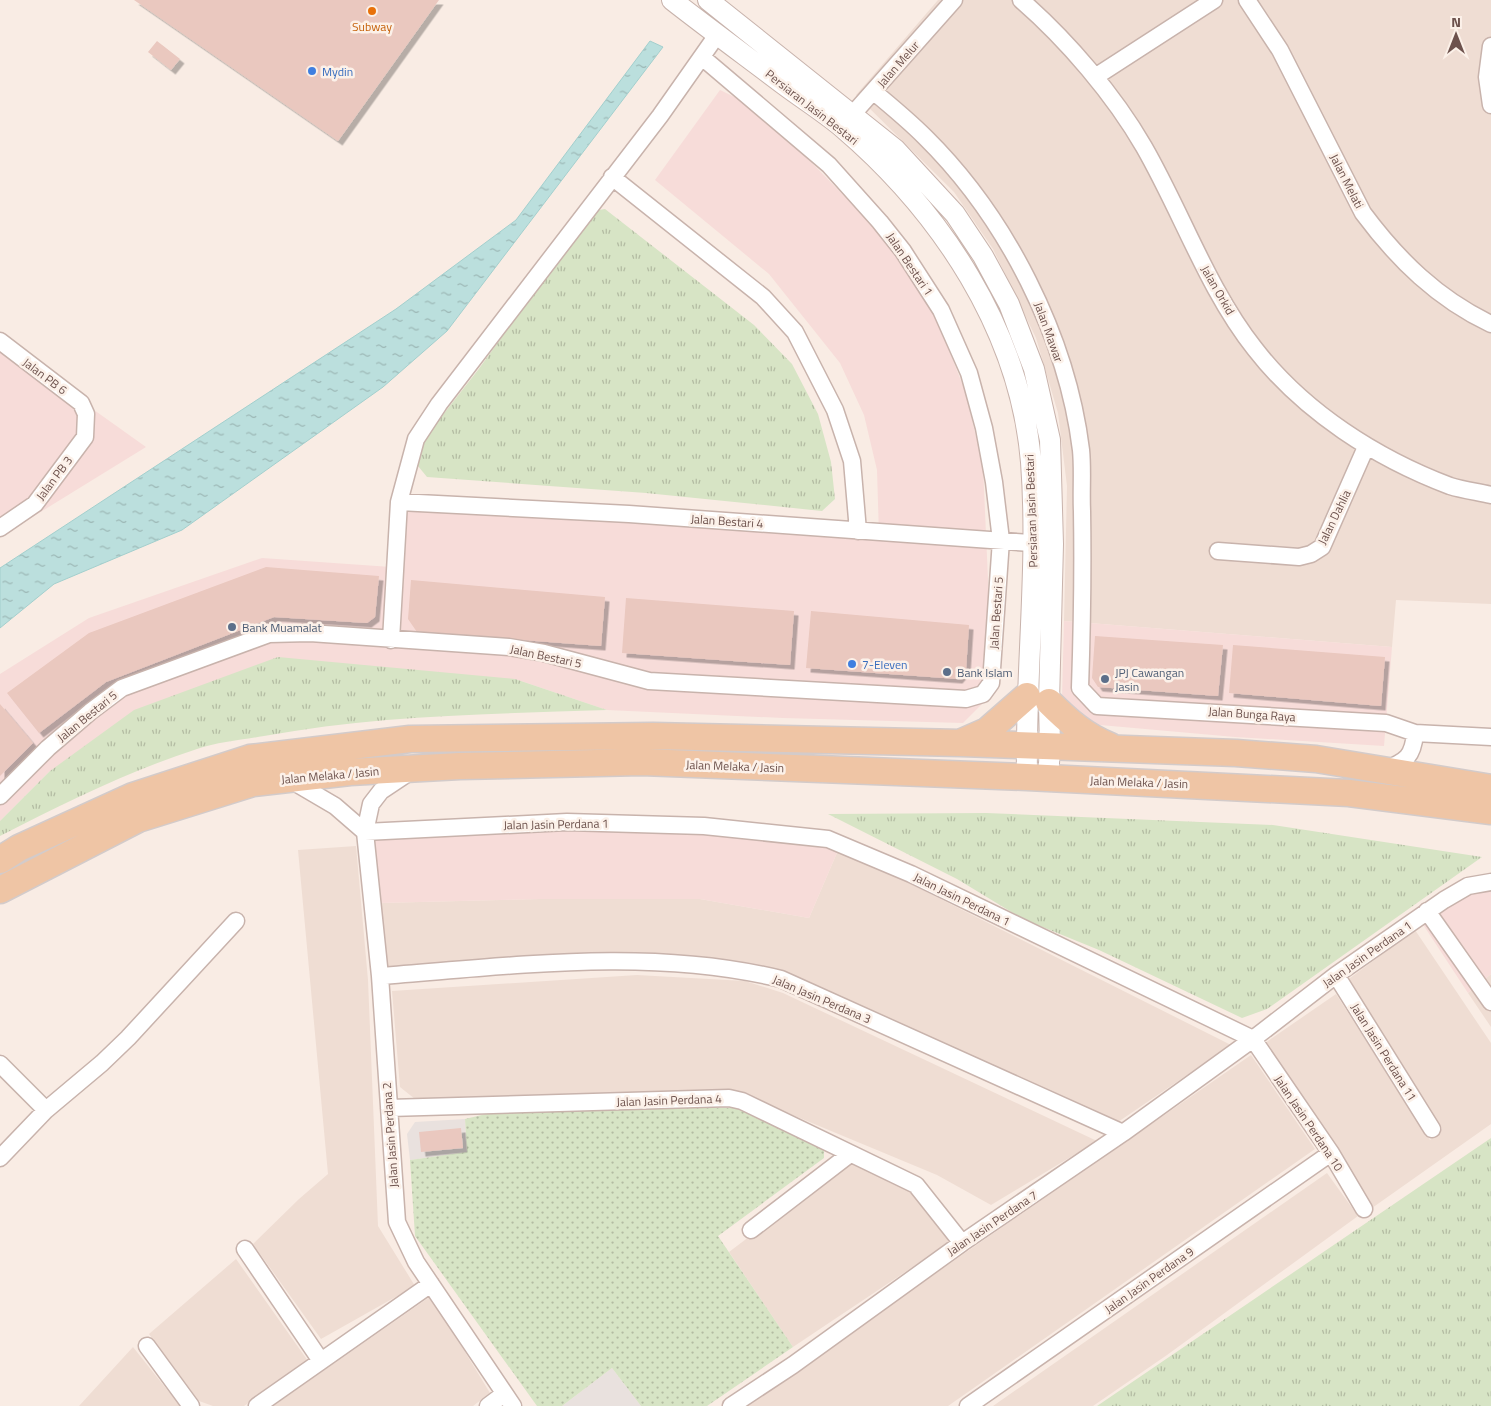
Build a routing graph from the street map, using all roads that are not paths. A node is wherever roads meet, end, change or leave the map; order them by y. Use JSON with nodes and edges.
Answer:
{"nodes":[{"id":1,"x":672,"y":0,"type":"edge"},
{"id":2,"x":708,"y":0,"type":"edge"},
{"id":3,"x":954,"y":0,"type":"edge"},
{"id":4,"x":1021,"y":0,"type":"edge"},
{"id":5,"x":1214,"y":0,"type":"edge"},
{"id":6,"x":1247,"y":0,"type":"edge"},
{"id":7,"x":717,"y":35,"type":"junction"},
{"id":8,"x":1491,"y":46,"type":"edge"},
{"id":9,"x":703,"y":58,"type":"junction"},
{"id":10,"x":1095,"y":77,"type":"junction"},
{"id":11,"x":874,"y":92,"type":"junction"},
{"id":12,"x":1491,"y":105,"type":"edge"},
{"id":13,"x":848,"y":120,"type":"junction"},
{"id":14,"x":612,"y":177,"type":"junction"},
{"id":15,"x":1491,"y":324,"type":"edge"},
{"id":16,"x":0,"y":341,"type":"edge"},
{"id":17,"x":86,"y":414,"type":"joint"},
{"id":18,"x":1366,"y":447,"type":"junction"},
{"id":19,"x":1491,"y":495,"type":"edge"},
{"id":20,"x":399,"y":502,"type":"junction"},
{"id":21,"x":0,"y":528,"type":"edge"},
{"id":22,"x":858,"y":531,"type":"junction"},
{"id":23,"x":1001,"y":540,"type":"junction"},
{"id":24,"x":1044,"y":544,"type":"junction"},
{"id":25,"x":1218,"y":551,"type":"dead end"},
{"id":26,"x":1082,"y":628,"type":"joint"},
{"id":27,"x":391,"y":640,"type":"junction"},
{"id":28,"x":1038,"y":699,"type":"junction"},
{"id":29,"x":1415,"y":733,"type":"junction"},
{"id":30,"x":1491,"y":737,"type":"edge"},
{"id":31,"x":961,"y":742,"type":"junction"},
{"id":32,"x":1038,"y":747,"type":"junction"},
{"id":33,"x":1119,"y":749,"type":"junction"},
{"id":34,"x":415,"y":769,"type":"junction"},
{"id":35,"x":1383,"y":771,"type":"junction"},
{"id":36,"x":288,"y":778,"type":"junction"},
{"id":37,"x":1037,"y":778,"type":"junction"},
{"id":38,"x":1491,"y":788,"type":"edge"},
{"id":39,"x":0,"y":796,"type":"edge"},
{"id":40,"x":1491,"y":810,"type":"edge"},
{"id":41,"x":365,"y":832,"type":"junction"},
{"id":42,"x":0,"y":860,"type":"edge"},
{"id":43,"x":1491,"y":882,"type":"edge"},
{"id":44,"x":0,"y":890,"type":"edge"},
{"id":45,"x":1427,"y":911,"type":"junction"},
{"id":46,"x":236,"y":921,"type":"dead end"},
{"id":47,"x":1336,"y":975,"type":"junction"},
{"id":48,"x":380,"y":976,"type":"junction"},
{"id":49,"x":1491,"y":1002,"type":"edge"},
{"id":50,"x":1253,"y":1039,"type":"junction"},
{"id":51,"x":0,"y":1064,"type":"edge"},
{"id":52,"x":388,"y":1108,"type":"junction"},
{"id":53,"x":46,"y":1110,"type":"junction"},
{"id":54,"x":1432,"y":1129,"type":"dead end"},
{"id":55,"x":1123,"y":1133,"type":"junction"},
{"id":56,"x":850,"y":1154,"type":"junction"},
{"id":57,"x":1331,"y":1154,"type":"junction"},
{"id":58,"x":0,"y":1158,"type":"edge"},
{"id":59,"x":1364,"y":1209,"type":"dead end"},
{"id":60,"x":751,"y":1230,"type":"dead end"},
{"id":61,"x":962,"y":1242,"type":"junction"},
{"id":62,"x":245,"y":1249,"type":"dead end"},
{"id":63,"x":431,"y":1284,"type":"junction"},
{"id":64,"x":146,"y":1346,"type":"dead end"},
{"id":65,"x":321,"y":1361,"type":"junction"},
{"id":66,"x":508,"y":1400,"type":"edge"},
{"id":67,"x":191,"y":1406,"type":"edge"},
{"id":68,"x":257,"y":1406,"type":"edge"},
{"id":69,"x":488,"y":1406,"type":"edge"},
{"id":70,"x":731,"y":1406,"type":"edge"},
{"id":71,"x":968,"y":1406,"type":"edge"}],
"edges":[{"from":1,"to":7,"type":"street","name":"Persiaran Jasin Bestari"},
{"from":2,"to":13,"type":"street","name":"Persiaran Jasin Bestari"},
{"from":3,"to":11,"type":"street","name":"Jalan Melur"},
{"from":4,"to":10,"type":"street","name":"Jalan Orkid"},
{"from":5,"to":10,"type":"street"},
{"from":6,"to":15,"type":"street","name":"Jalan Melati"},
{"from":7,"to":9,"type":"street"},
{"from":7,"to":13,"type":"street","name":"Persiaran Jasin Bestari"},
{"from":8,"to":12,"type":"street"},
{"from":9,"to":14,"type":"street"},
{"from":9,"to":23,"type":"street","name":"Jalan Bestari 1"},
{"from":10,"to":18,"type":"street","name":"Jalan Orkid"},
{"from":11,"to":13,"type":"street","name":"Jalan Melur"},
{"from":11,"to":26,"type":"street","name":"Jalan Mawar"},
{"from":13,"to":24,"type":"street","name":"Persiaran Jasin Bestari"},
{"from":14,"to":20,"type":"street"},
{"from":14,"to":22,"type":"street"},
{"from":16,"to":17,"type":"street","name":"Jalan PB 6"},
{"from":17,"to":21,"type":"street","name":"Jalan PB 3"},
{"from":18,"to":19,"type":"street","name":"Jalan Orkid"},
{"from":18,"to":25,"type":"street","name":"Jalan Dahlia"},
{"from":20,"to":22,"type":"street","name":"Jalan Bestari 4"},
{"from":20,"to":27,"type":"street"},
{"from":22,"to":23,"type":"street","name":"Jalan Bestari 4"},
{"from":23,"to":24,"type":"street","name":"Jalan Bestari 4"},
{"from":23,"to":27,"type":"street","name":"Jalan Bestari 5"},
{"from":24,"to":28,"type":"street","name":"Persiaran Jasin Bestari"},
{"from":26,"to":29,"type":"street","name":"Jalan Bunga Raya"},
{"from":27,"to":39,"type":"street","name":"Jalan Bestari 5"},
{"from":28,"to":31,"type":"main road"},
{"from":28,"to":32,"type":"street","name":"Persiaran Jasin Bestari"},
{"from":28,"to":33,"type":"main road"},
{"from":29,"to":30,"type":"street","name":"Jalan Bunga Raya"},
{"from":29,"to":35,"type":"street"},
{"from":31,"to":32,"type":"main road","name":"Jalan Melaka / Jasin"},
{"from":31,"to":42,"type":"main road","name":"Jalan Melaka / Jasin"},
{"from":32,"to":33,"type":"main road","name":"Jalan Melaka / Jasin"},
{"from":32,"to":37,"type":"street","name":"Persiaran Jasin Bestari"},
{"from":33,"to":35,"type":"main road","name":"Jalan Melaka / Jasin"},
{"from":34,"to":36,"type":"main road","name":"Jalan Melaka / Jasin"},
{"from":34,"to":37,"type":"main road","name":"Jalan Melaka / Jasin"},
{"from":34,"to":41,"type":"street","name":"Jalan Jasin Perdana 2"},
{"from":35,"to":38,"type":"main road","name":"Jalan Melaka / Jasin"},
{"from":36,"to":41,"type":"street"},
{"from":36,"to":44,"type":"main road","name":"Jalan Melaka / Jasin"},
{"from":37,"to":40,"type":"main road","name":"Jalan Melaka / Jasin"},
{"from":41,"to":48,"type":"street","name":"Jalan Jasin Perdana 2"},
{"from":41,"to":50,"type":"street","name":"Jalan Jasin Perdana 1"},
{"from":43,"to":45,"type":"street","name":"Jalan Jasin Perdana 1"},
{"from":45,"to":47,"type":"street","name":"Jalan Jasin Perdana 1"},
{"from":45,"to":49,"type":"street"},
{"from":46,"to":53,"type":"street"},
{"from":47,"to":50,"type":"street","name":"Jalan Jasin Perdana 1"},
{"from":47,"to":54,"type":"street","name":"Jalan Jasin Perdana 11"},
{"from":48,"to":52,"type":"street","name":"Jalan Jasin Perdana 2"},
{"from":48,"to":55,"type":"street","name":"Jalan Jasin Perdana 3"},
{"from":50,"to":55,"type":"street","name":"Jalan Jasin Perdana 7"},
{"from":50,"to":57,"type":"street","name":"Jalan Jasin Perdana 10"},
{"from":51,"to":53,"type":"street"},
{"from":52,"to":56,"type":"street","name":"Jalan Jasin Perdana 4"},
{"from":52,"to":63,"type":"street","name":"Jalan Jasin Perdana 2"},
{"from":53,"to":58,"type":"street"},
{"from":55,"to":61,"type":"street","name":"Jalan Jasin Perdana 7"},
{"from":56,"to":60,"type":"street"},
{"from":56,"to":61,"type":"street","name":"Jalan Jasin Perdana 4"},
{"from":57,"to":59,"type":"street","name":"Jalan Jasin Perdana 10"},
{"from":57,"to":71,"type":"street","name":"Jalan Jasin Perdana 9"},
{"from":61,"to":70,"type":"street","name":"Jalan Jasin Perdana 7"},
{"from":62,"to":65,"type":"street"},
{"from":63,"to":65,"type":"street"},
{"from":63,"to":66,"type":"street","name":"Jalan Jasin Perdana 2"},
{"from":64,"to":67,"type":"street"},
{"from":65,"to":68,"type":"street"},
{"from":66,"to":69,"type":"street"}]}
